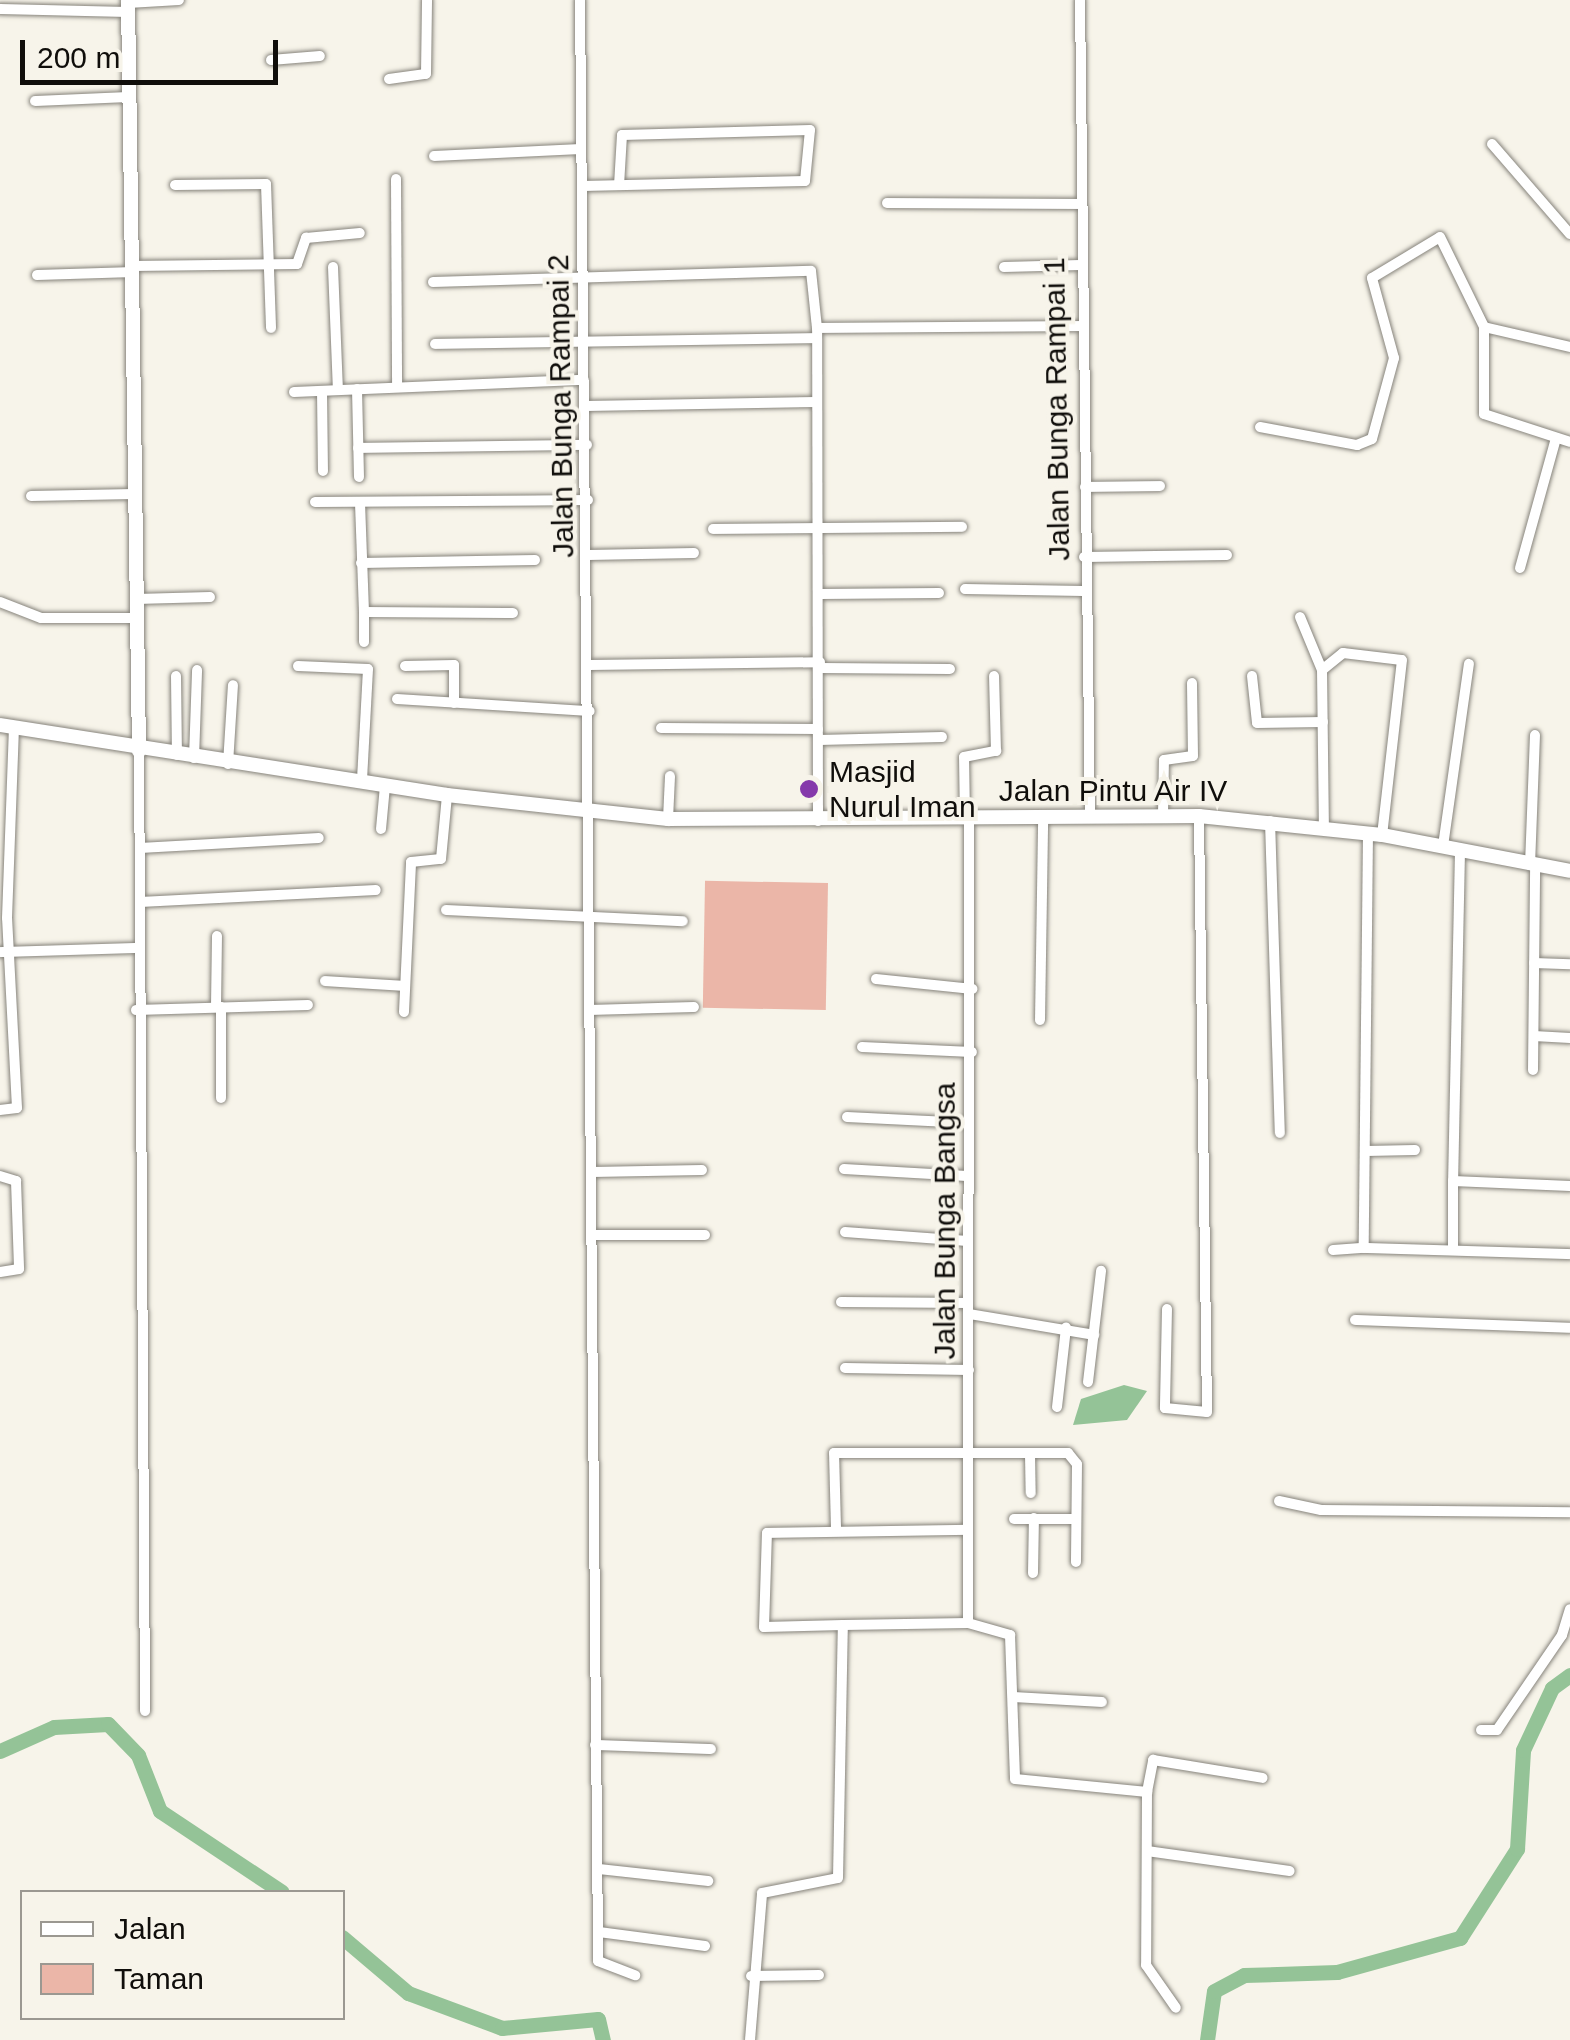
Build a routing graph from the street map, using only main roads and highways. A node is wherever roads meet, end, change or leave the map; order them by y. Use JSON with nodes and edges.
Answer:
{"nodes":[{"id":1,"x":128,"y":5,"type":"edge"},
{"id":2,"x":7,"y":726,"type":"edge"},
{"id":3,"x":140,"y":750,"type":"junction"},
{"id":4,"x":1570,"y":871,"type":"edge"}],
"edges":[{"from":1,"to":3,"type":"main road"},
{"from":2,"to":3,"type":"main road","name":"Jalan Pintu Air IV"},
{"from":3,"to":4,"type":"main road","name":"Jalan Pintu Air IV"}]}
